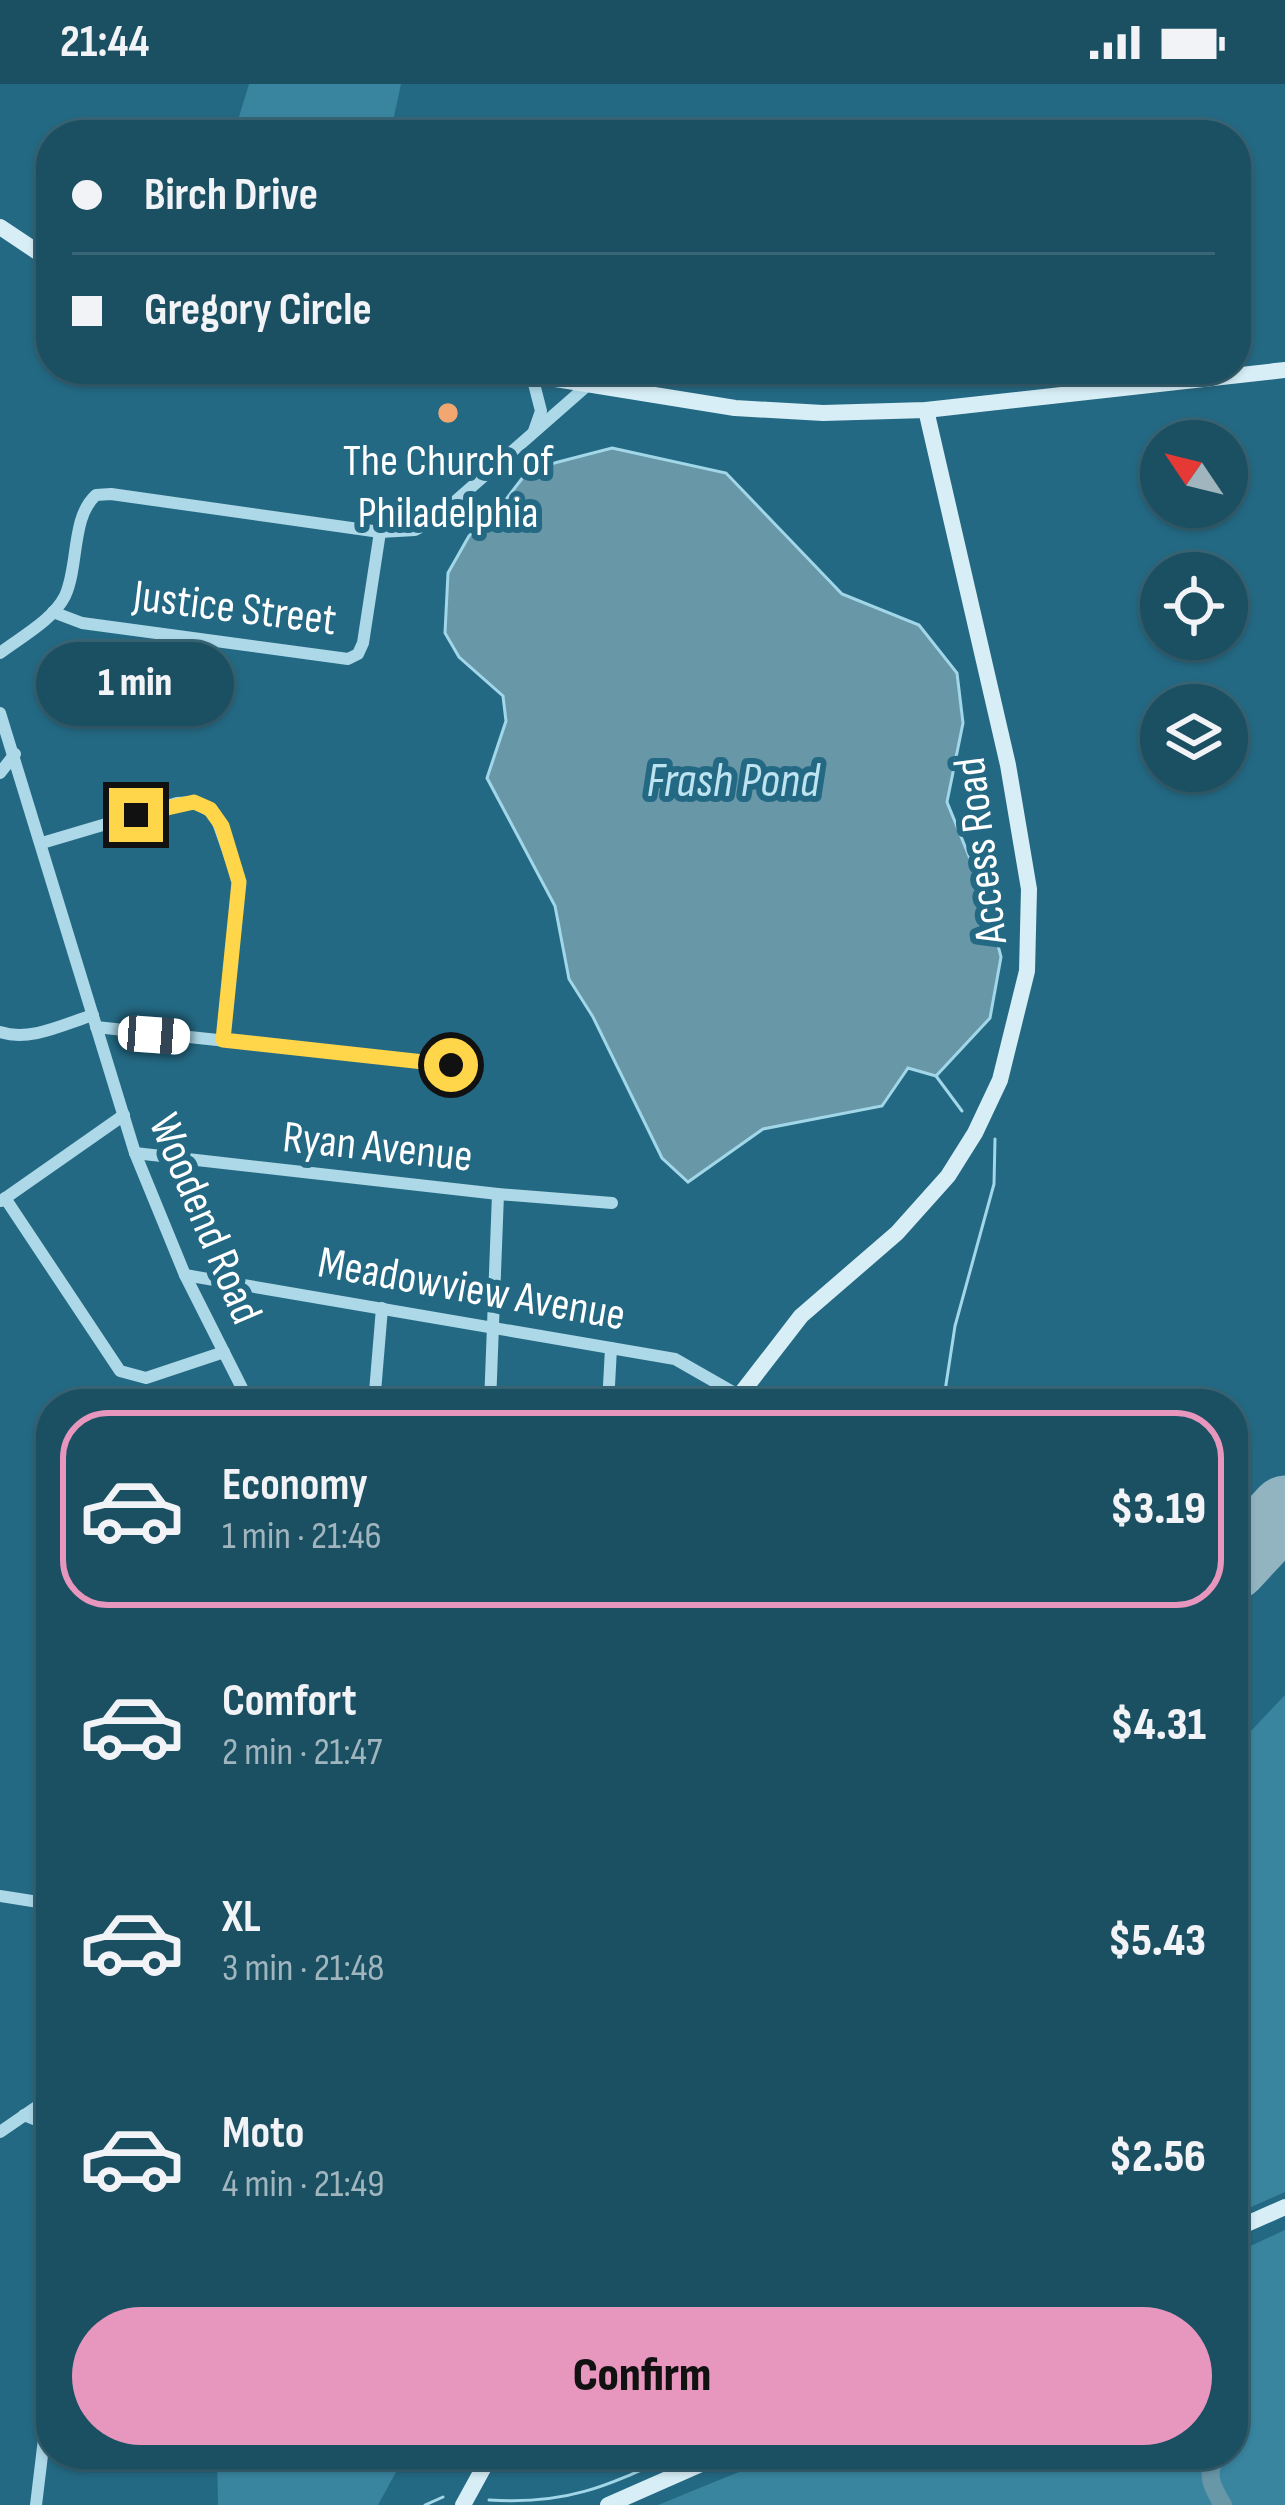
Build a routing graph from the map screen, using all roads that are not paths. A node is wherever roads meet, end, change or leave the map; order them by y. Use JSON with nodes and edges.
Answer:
{"nodes":[{"id":1,"x":0,"y":227,"type":"edge"},
{"id":2,"x":36,"y":251,"type":"edge"},
{"id":3,"x":1285,"y":370,"type":"edge"},
{"id":4,"x":1251,"y":374,"type":"edge"},
{"id":5,"x":534,"y":384,"type":"edge"},
{"id":6,"x":590,"y":384,"type":"joint"},
{"id":7,"x":1159,"y":384,"type":"edge"},
{"id":8,"x":926,"y":410,"type":"junction"},
{"id":9,"x":533,"y":432,"type":"junction"},
{"id":10,"x":380,"y":532,"type":"junction"},
{"id":11,"x":53,"y":612,"type":"junction"},
{"id":12,"x":0,"y":653,"type":"edge"},
{"id":13,"x":0,"y":713,"type":"edge"},
{"id":14,"x":15,"y":754,"type":"junction"},
{"id":15,"x":0,"y":773,"type":"edge"},
{"id":16,"x":42,"y":843,"type":"junction"},
{"id":17,"x":95,"y":1021,"type":"junction"},
{"id":18,"x":0,"y":1032,"type":"edge"},
{"id":19,"x":223,"y":1040,"type":"junction"},
{"id":20,"x":451,"y":1065,"type":"dead end"},
{"id":21,"x":124,"y":1115,"type":"junction"},
{"id":22,"x":135,"y":1153,"type":"junction"},
{"id":23,"x":498,"y":1194,"type":"junction"},
{"id":24,"x":2,"y":1200,"type":"edge"},
{"id":25,"x":612,"y":1203,"type":"dead end"},
{"id":26,"x":185,"y":1275,"type":"junction"},
{"id":27,"x":382,"y":1308,"type":"junction"},
{"id":28,"x":494,"y":1328,"type":"junction"},
{"id":29,"x":610,"y":1348,"type":"junction"},
{"id":30,"x":224,"y":1352,"type":"junction"},
{"id":31,"x":242,"y":1389,"type":"edge"},
{"id":32,"x":375,"y":1389,"type":"edge"},
{"id":33,"x":491,"y":1389,"type":"edge"},
{"id":34,"x":609,"y":1389,"type":"edge"},
{"id":35,"x":719,"y":1389,"type":"edge"},
{"id":36,"x":744,"y":1389,"type":"edge"},
{"id":37,"x":0,"y":1896,"type":"edge"},
{"id":38,"x":36,"y":1902,"type":"edge"},
{"id":39,"x":36,"y":2108,"type":"edge"},
{"id":40,"x":24,"y":2116,"type":"junction"},
{"id":41,"x":36,"y":2120,"type":"edge"},
{"id":42,"x":0,"y":2132,"type":"edge"},
{"id":43,"x":1285,"y":2207,"type":"edge"},
{"id":44,"x":1248,"y":2223,"type":"edge"},
{"id":45,"x":40,"y":2469,"type":"edge"},
{"id":46,"x":483,"y":2469,"type":"edge"},
{"id":47,"x":690,"y":2469,"type":"edge"},
{"id":48,"x":36,"y":2505,"type":"edge"},
{"id":49,"x":463,"y":2505,"type":"edge"},
{"id":50,"x":608,"y":2505,"type":"edge"}],
"edges":[{"from":1,"to":2,"type":"main road"},
{"from":3,"to":4,"type":"main road"},
{"from":5,"to":9,"type":"street"},
{"from":6,"to":8,"type":"main road"},
{"from":6,"to":9,"type":"street"},
{"from":7,"to":8,"type":"main road"},
{"from":8,"to":36,"type":"main road","name":"Access Road"},
{"from":9,"to":10,"type":"street"},
{"from":10,"to":11,"type":"street"},
{"from":10,"to":11,"type":"street","name":"Justice Street"},
{"from":11,"to":12,"type":"street"},
{"from":13,"to":14,"type":"street","name":"Woodend Road"},
{"from":14,"to":15,"type":"street"},
{"from":14,"to":16,"type":"street","name":"Woodend Road"},
{"from":16,"to":17,"type":"street","name":"Woodend Road"},
{"from":16,"to":19,"type":"street"},
{"from":17,"to":18,"type":"street"},
{"from":17,"to":19,"type":"street"},
{"from":17,"to":21,"type":"street","name":"Woodend Road"},
{"from":19,"to":20,"type":"street"},
{"from":21,"to":22,"type":"street","name":"Woodend Road"},
{"from":21,"to":24,"type":"street"},
{"from":22,"to":23,"type":"street","name":"Ryan Avenue"},
{"from":22,"to":26,"type":"street","name":"Woodend Road"},
{"from":23,"to":25,"type":"street","name":"Ryan Avenue"},
{"from":23,"to":28,"type":"street"},
{"from":24,"to":30,"type":"street"},
{"from":26,"to":27,"type":"street","name":"Meadowview Avenue"},
{"from":26,"to":30,"type":"street","name":"Woodend Road"},
{"from":27,"to":28,"type":"street","name":"Meadowview Avenue"},
{"from":27,"to":32,"type":"street"},
{"from":28,"to":29,"type":"street","name":"Meadowview Avenue"},
{"from":28,"to":33,"type":"street"},
{"from":29,"to":34,"type":"street"},
{"from":29,"to":35,"type":"street","name":"Meadowview Avenue"},
{"from":30,"to":31,"type":"street","name":"Woodend Road"},
{"from":37,"to":38,"type":"street"},
{"from":39,"to":40,"type":"street"},
{"from":40,"to":41,"type":"street"},
{"from":40,"to":42,"type":"street"},
{"from":43,"to":44,"type":"main road"},
{"from":45,"to":48,"type":"street"},
{"from":46,"to":49,"type":"main road"},
{"from":47,"to":50,"type":"main road"}]}
